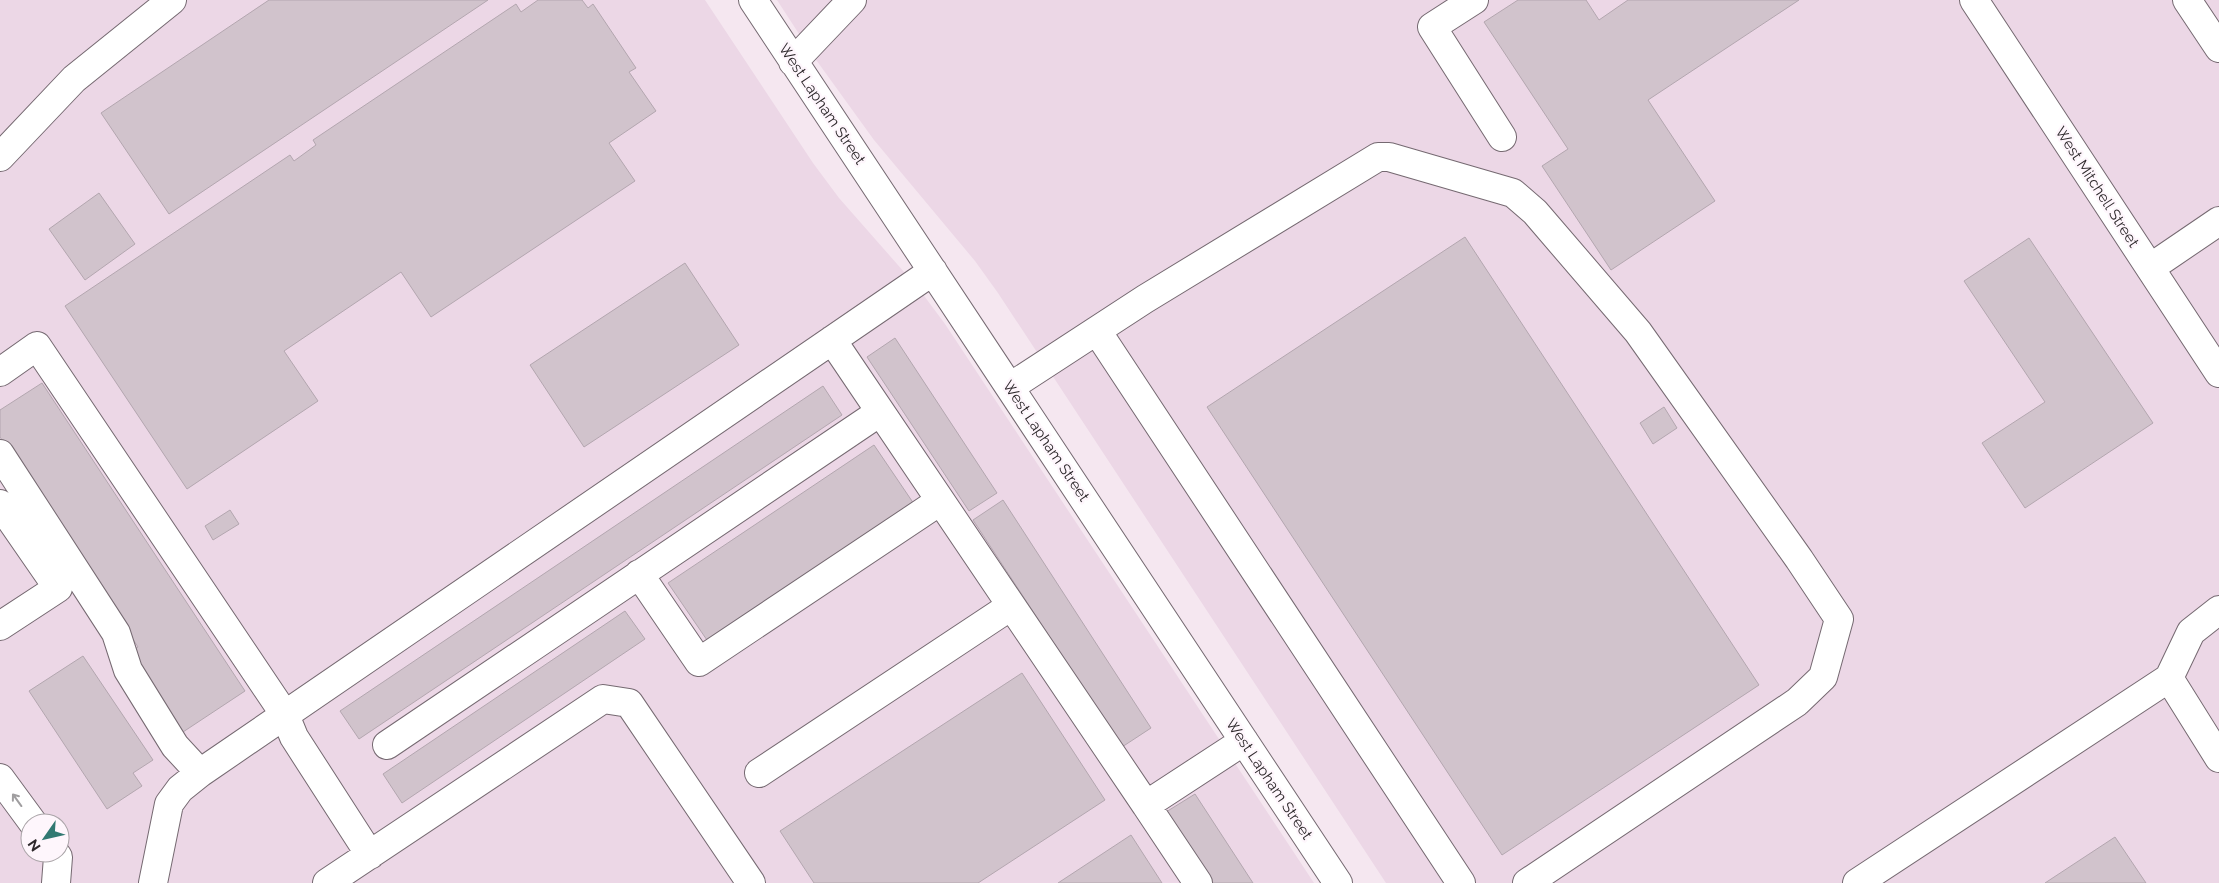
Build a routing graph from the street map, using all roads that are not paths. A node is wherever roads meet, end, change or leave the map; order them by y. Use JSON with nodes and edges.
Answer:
{"nodes":[{"id":1,"x":172,"y":0,"type":"edge"},
{"id":2,"x":753,"y":0,"type":"edge"},
{"id":3,"x":852,"y":0,"type":"edge"},
{"id":4,"x":1474,"y":0,"type":"edge"},
{"id":5,"x":1974,"y":0,"type":"edge"},
{"id":6,"x":2187,"y":0,"type":"edge"},
{"id":7,"x":2219,"y":48,"type":"edge"},
{"id":8,"x":793,"y":62,"type":"junction"},
{"id":9,"x":1502,"y":136,"type":"dead end"},
{"id":10,"x":0,"y":157,"type":"edge"},
{"id":11,"x":2219,"y":221,"type":"edge"},
{"id":12,"x":2150,"y":268,"type":"junction"},
{"id":13,"x":933,"y":271,"type":"junction"},
{"id":14,"x":1097,"y":331,"type":"junction"},
{"id":15,"x":832,"y":340,"type":"junction"},
{"id":16,"x":0,"y":372,"type":"edge"},
{"id":17,"x":2219,"y":374,"type":"edge"},
{"id":18,"x":1010,"y":387,"type":"junction"},
{"id":19,"x":880,"y":412,"type":"junction"},
{"id":20,"x":0,"y":454,"type":"edge"},
{"id":21,"x":940,"y":501,"type":"junction"},
{"id":22,"x":0,"y":504,"type":"edge"},
{"id":23,"x":639,"y":574,"type":"junction"},
{"id":24,"x":1012,"y":606,"type":"junction"},
{"id":25,"x":2219,"y":610,"type":"edge"},
{"id":26,"x":0,"y":626,"type":"edge"},
{"id":27,"x":2170,"y":678,"type":"junction"},
{"id":28,"x":285,"y":715,"type":"junction"},
{"id":29,"x":1244,"y":741,"type":"junction"},
{"id":30,"x":387,"y":745,"type":"dead end"},
{"id":31,"x":2219,"y":758,"type":"edge"},
{"id":32,"x":200,"y":773,"type":"junction"},
{"id":33,"x":759,"y":773,"type":"dead end"},
{"id":34,"x":0,"y":778,"type":"edge"},
{"id":35,"x":1146,"y":805,"type":"junction"},
{"id":36,"x":26,"y":813,"type":"edge"},
{"id":37,"x":370,"y":854,"type":"junction"},
{"id":38,"x":58,"y":863,"type":"edge"},
{"id":39,"x":56,"y":883,"type":"edge"},
{"id":40,"x":153,"y":883,"type":"edge"},
{"id":41,"x":327,"y":883,"type":"edge"},
{"id":42,"x":751,"y":883,"type":"edge"},
{"id":43,"x":1198,"y":883,"type":"edge"},
{"id":44,"x":1338,"y":883,"type":"edge"},
{"id":45,"x":1461,"y":883,"type":"edge"},
{"id":46,"x":1527,"y":883,"type":"edge"},
{"id":47,"x":1857,"y":883,"type":"edge"}],
"edges":[{"from":1,"to":10,"type":"street"},
{"from":2,"to":8,"type":"street","name":"West Lapham Street"},
{"from":3,"to":8,"type":"street"},
{"from":4,"to":9,"type":"street"},
{"from":5,"to":12,"type":"street","name":"West Mitchell Street"},
{"from":6,"to":7,"type":"street"},
{"from":8,"to":13,"type":"street","name":"West Lapham Street"},
{"from":11,"to":12,"type":"street"},
{"from":12,"to":17,"type":"street","name":"West Mitchell Street"},
{"from":13,"to":15,"type":"street"},
{"from":13,"to":18,"type":"street","name":"West Lapham Street"},
{"from":14,"to":18,"type":"street"},
{"from":14,"to":45,"type":"street"},
{"from":14,"to":46,"type":"street"},
{"from":15,"to":19,"type":"street"},
{"from":15,"to":28,"type":"street"},
{"from":16,"to":28,"type":"street"},
{"from":18,"to":29,"type":"street","name":"West Lapham Street"},
{"from":19,"to":21,"type":"street"},
{"from":19,"to":23,"type":"street"},
{"from":20,"to":32,"type":"street"},
{"from":21,"to":23,"type":"street"},
{"from":21,"to":24,"type":"street"},
{"from":22,"to":26,"type":"street"},
{"from":23,"to":30,"type":"street"},
{"from":24,"to":33,"type":"street"},
{"from":24,"to":35,"type":"street"},
{"from":25,"to":27,"type":"street"},
{"from":27,"to":31,"type":"street"},
{"from":27,"to":47,"type":"street"},
{"from":28,"to":32,"type":"street"},
{"from":28,"to":37,"type":"street"},
{"from":29,"to":35,"type":"street"},
{"from":29,"to":44,"type":"street","name":"West Lapham Street"},
{"from":32,"to":40,"type":"street"},
{"from":36,"to":34,"type":"street","one_way":true},
{"from":35,"to":43,"type":"street"},
{"from":37,"to":41,"type":"street"},
{"from":37,"to":42,"type":"street"},
{"from":38,"to":39,"type":"street"}]}
